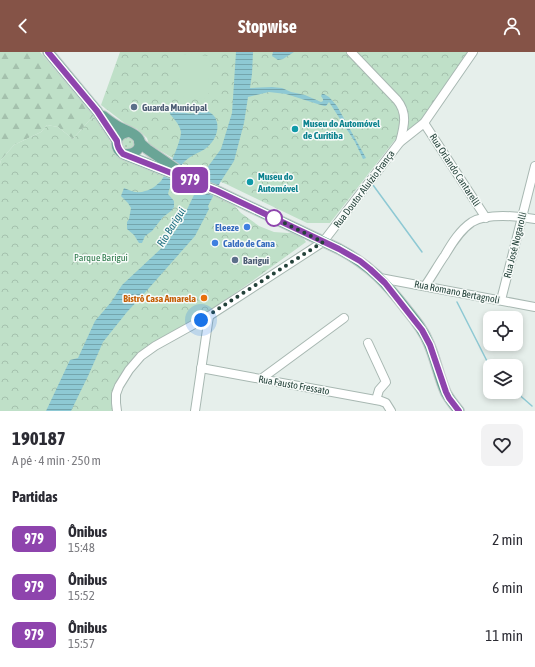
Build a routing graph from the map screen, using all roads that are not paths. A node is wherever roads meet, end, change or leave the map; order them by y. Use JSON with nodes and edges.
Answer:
{"nodes":[{"id":1,"x":48,"y":52,"type":"edge"},
{"id":2,"x":351,"y":52,"type":"edge"},
{"id":3,"x":473,"y":52,"type":"edge"},
{"id":4,"x":97,"y":111,"type":"junction"},
{"id":5,"x":424,"y":123,"type":"junction"},
{"id":6,"x":128,"y":132,"type":"junction"},
{"id":7,"x":117,"y":141,"type":"junction"},
{"id":8,"x":139,"y":142,"type":"junction"},
{"id":9,"x":400,"y":142,"type":"junction"},
{"id":10,"x":127,"y":154,"type":"junction"},
{"id":11,"x":164,"y":165,"type":"junction"},
{"id":12,"x":535,"y":166,"type":"edge"},
{"id":13,"x":522,"y":216,"type":"junction"},
{"id":14,"x":486,"y":218,"type":"junction"},
{"id":15,"x":535,"y":219,"type":"edge"},
{"id":16,"x":323,"y":242,"type":"junction"},
{"id":17,"x":380,"y":278,"type":"junction"},
{"id":18,"x":425,"y":286,"type":"junction"},
{"id":19,"x":500,"y":300,"type":"junction"},
{"id":20,"x":535,"y":307,"type":"edge"},
{"id":21,"x":209,"y":316,"type":"junction"},
{"id":22,"x":344,"y":318,"type":"dead end"},
{"id":23,"x":368,"y":343,"type":"dead end"},
{"id":24,"x":202,"y":368,"type":"junction"},
{"id":25,"x":261,"y":379,"type":"junction"},
{"id":26,"x":376,"y":400,"type":"junction"},
{"id":27,"x":117,"y":411,"type":"edge"},
{"id":28,"x":195,"y":411,"type":"edge"},
{"id":29,"x":392,"y":411,"type":"edge"},
{"id":30,"x":459,"y":411,"type":"edge"}],
"edges":[{"from":1,"to":4,"type":"main road"},
{"from":2,"to":9,"type":"street"},
{"from":3,"to":5,"type":"street","name":"Rua Doutor Aluízio França"},
{"from":4,"to":6,"type":"main road"},
{"from":4,"to":7,"type":"main road"},
{"from":5,"to":9,"type":"street","name":"Rua Doutor Aluízio França"},
{"from":5,"to":14,"type":"street","name":"Rua Orlando Cantarelli"},
{"from":6,"to":7,"type":"main road"},
{"from":6,"to":8,"type":"main road"},
{"from":7,"to":10,"type":"main road"},
{"from":8,"to":10,"type":"main road"},
{"from":8,"to":11,"type":"main road"},
{"from":9,"to":16,"type":"street","name":"Rua Doutor Aluízio França"},
{"from":10,"to":11,"type":"main road"},
{"from":11,"to":16,"type":"main road"},
{"from":12,"to":13,"type":"street","name":"Rua José Nogarolli"},
{"from":13,"to":14,"type":"street"},
{"from":13,"to":15,"type":"street"},
{"from":13,"to":19,"type":"street","name":"Rua José Nogarolli"},
{"from":14,"to":18,"type":"street"},
{"from":16,"to":17,"type":"main road"},
{"from":16,"to":21,"type":"street","name":"Rua Doutor Aluízio França"},
{"from":17,"to":18,"type":"street","name":"Rua Romano Bertagnoli"},
{"from":17,"to":30,"type":"main road"},
{"from":18,"to":19,"type":"street","name":"Rua Romano Bertagnoli"},
{"from":19,"to":20,"type":"street","name":"Rua Romano Bertagnoli"},
{"from":21,"to":24,"type":"street"},
{"from":21,"to":27,"type":"street","name":"Rua Doutor Aluízio França"},
{"from":22,"to":25,"type":"street"},
{"from":23,"to":26,"type":"street"},
{"from":24,"to":25,"type":"street","name":"Rua Fausto Fressato"},
{"from":24,"to":28,"type":"street"},
{"from":25,"to":26,"type":"street","name":"Rua Fausto Fressato"},
{"from":26,"to":29,"type":"street","name":"Rua Fausto Fressato"}]}
